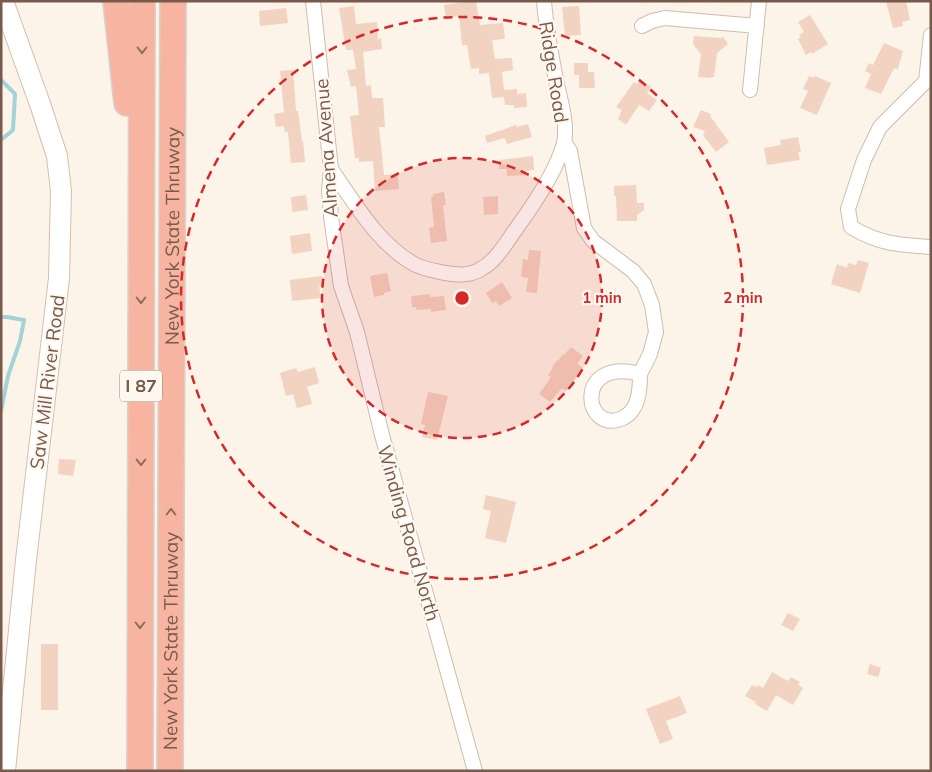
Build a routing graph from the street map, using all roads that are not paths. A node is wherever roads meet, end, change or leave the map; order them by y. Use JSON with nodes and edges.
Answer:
{"nodes":[{"id":1,"x":3,"y":1,"type":"edge"},
{"id":2,"x":116,"y":1,"type":"edge"},
{"id":3,"x":142,"y":1,"type":"edge"},
{"id":4,"x":173,"y":1,"type":"edge"},
{"id":5,"x":313,"y":1,"type":"edge"},
{"id":6,"x":544,"y":1,"type":"edge"},
{"id":7,"x":759,"y":1,"type":"edge"},
{"id":8,"x":642,"y":26,"type":"dead end"},
{"id":9,"x":757,"y":26,"type":"junction"},
{"id":10,"x":931,"y":35,"type":"edge"},
{"id":11,"x":750,"y":90,"type":"dead end"},
{"id":12,"x":564,"y":142,"type":"junction"},
{"id":13,"x":331,"y":169,"type":"junction"},
{"id":14,"x":931,"y":248,"type":"edge"},
{"id":15,"x":141,"y":260,"type":"junction"},
{"id":16,"x":344,"y":295,"type":"joint"},
{"id":17,"x":640,"y":374,"type":"dead end"},
{"id":18,"x":5,"y":771,"type":"edge"},
{"id":19,"x":140,"y":771,"type":"edge"},
{"id":20,"x":170,"y":771,"type":"edge"},
{"id":21,"x":475,"y":771,"type":"edge"}],
"edges":[{"from":1,"to":18,"type":"main road","name":"Saw Mill River Road"},
{"from":2,"to":15,"type":"highway"},
{"from":3,"to":15,"type":"highway","name":"New York State Thruway","number":"I 87","one_way":true},
{"from":20,"to":4,"type":"highway","name":"New York State Thruway","number":"I 87","one_way":true},
{"from":5,"to":13,"type":"street","name":"Almena Avenue"},
{"from":6,"to":12,"type":"street","name":"Ridge Road"},
{"from":7,"to":9,"type":"street"},
{"from":8,"to":9,"type":"street"},
{"from":9,"to":11,"type":"street"},
{"from":10,"to":14,"type":"street"},
{"from":12,"to":13,"type":"street"},
{"from":12,"to":17,"type":"street"},
{"from":13,"to":16,"type":"street","name":"Almena Avenue"},
{"from":15,"to":19,"type":"highway","name":"New York State Thruway","number":"I 87","one_way":true},
{"from":16,"to":21,"type":"street","name":"Winding Road North"}]}
